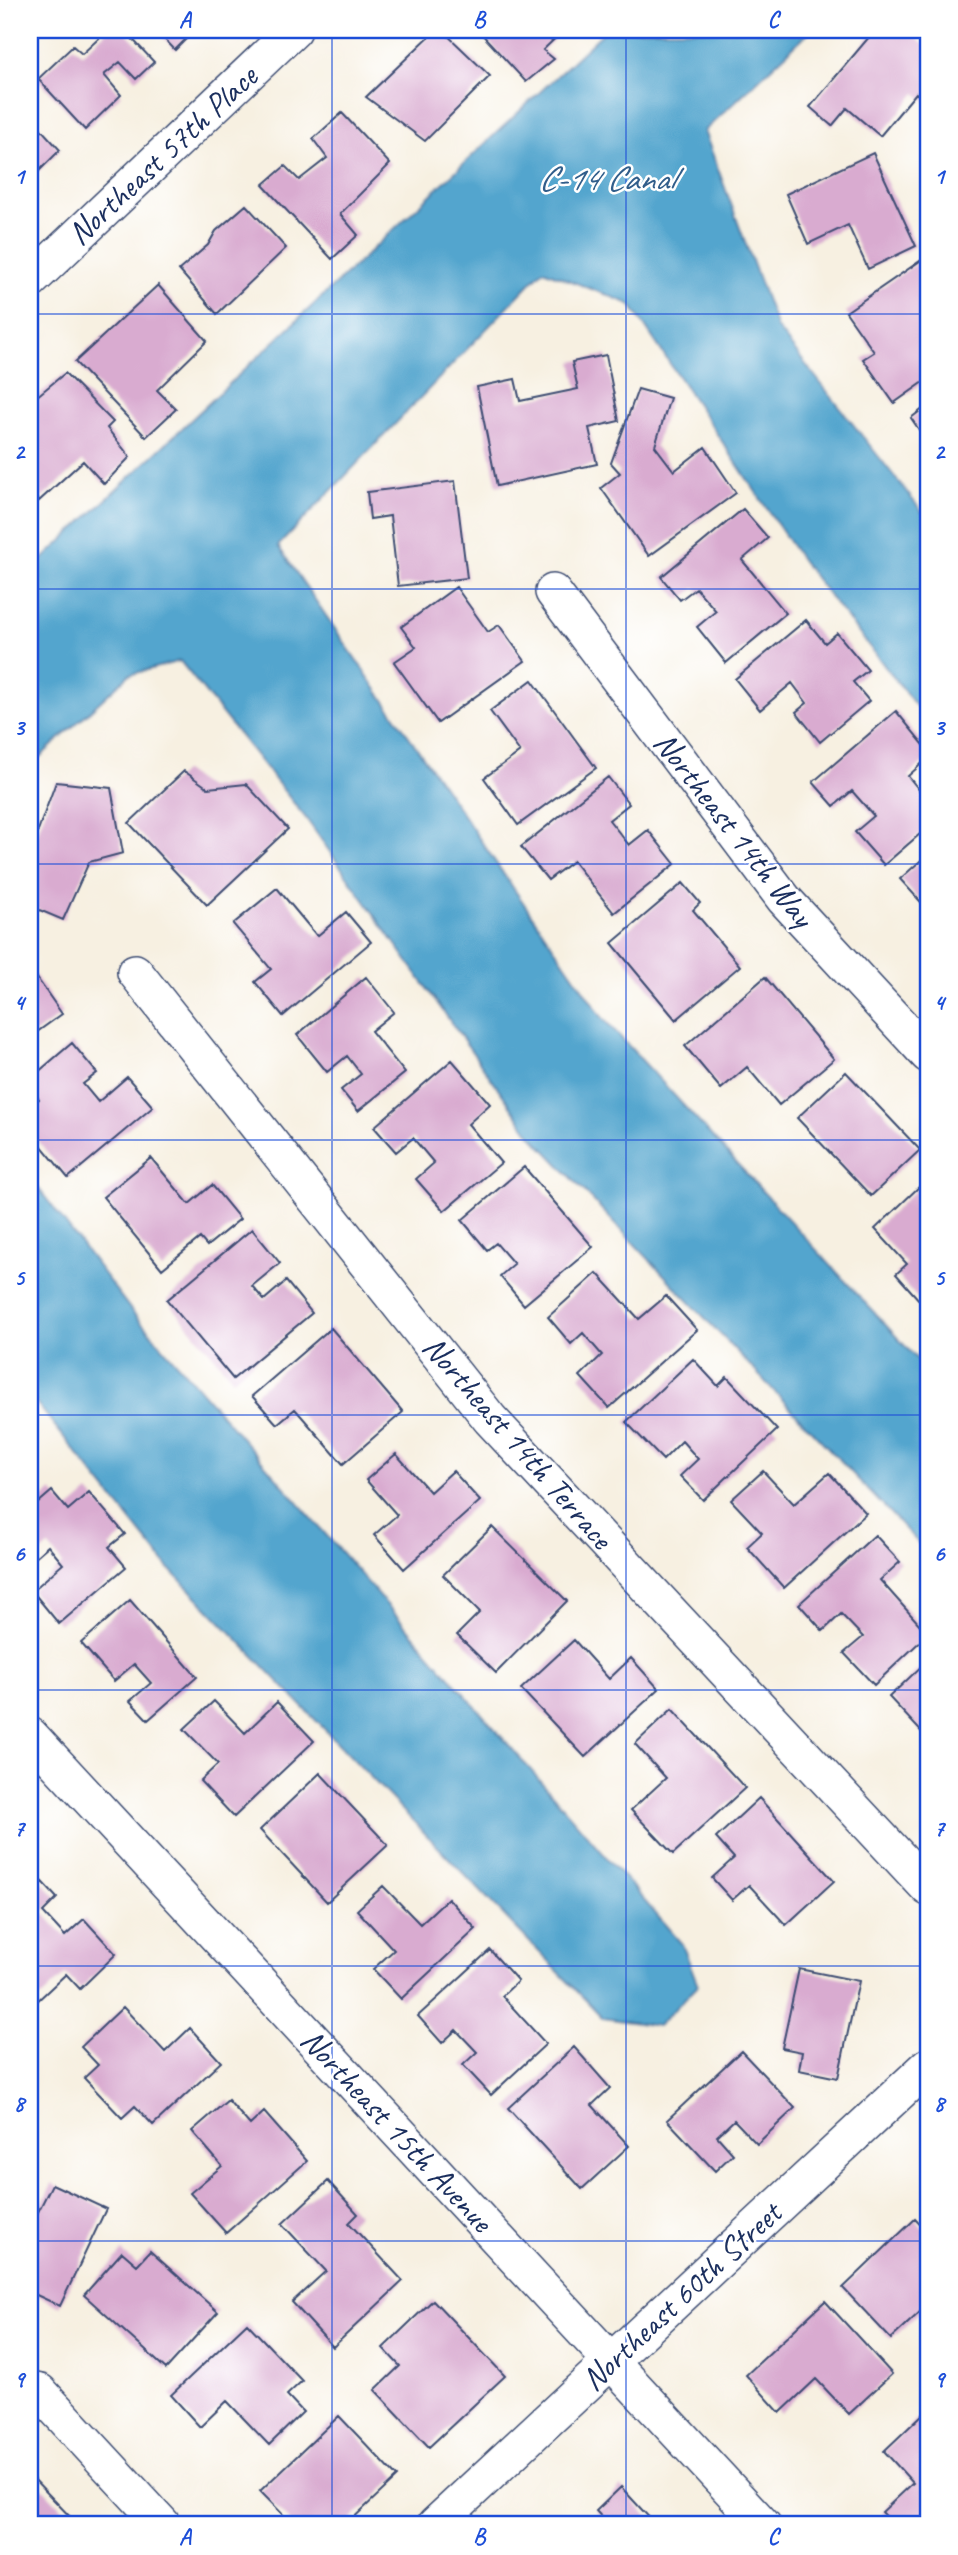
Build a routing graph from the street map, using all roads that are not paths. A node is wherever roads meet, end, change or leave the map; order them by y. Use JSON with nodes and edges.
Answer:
{"nodes":[{"id":1,"x":294,"y":30,"type":"edge"},
{"id":2,"x":30,"y":281,"type":"edge"},
{"id":3,"x":553,"y":592,"type":"dead end"},
{"id":4,"x":135,"y":972,"type":"dead end"},
{"id":5,"x":928,"y":1055,"type":"edge"},
{"id":6,"x":34,"y":1748,"type":"edge"},
{"id":7,"x":928,"y":1888,"type":"edge"},
{"id":8,"x":928,"y":2066,"type":"edge"},
{"id":9,"x":612,"y":2361,"type":"junction"},
{"id":10,"x":30,"y":2390,"type":"edge"},
{"id":11,"x":163,"y":2525,"type":"edge"},
{"id":12,"x":435,"y":2525,"type":"edge"},
{"id":13,"x":763,"y":2525,"type":"edge"}],
"edges":[{"from":1,"to":2,"type":"street","name":"Northeast 57th Place"},
{"from":3,"to":5,"type":"street","name":"Northeast 14th Way"},
{"from":4,"to":7,"type":"street","name":"Northeast 14th Terrace"},
{"from":6,"to":9,"type":"street","name":"Northeast 15th Avenue"},
{"from":8,"to":9,"type":"street","name":"Northeast 60th Street"},
{"from":9,"to":12,"type":"street","name":"Northeast 60th Street"},
{"from":9,"to":13,"type":"street","name":"Northeast 15th Avenue"},
{"from":10,"to":11,"type":"street"}]}
